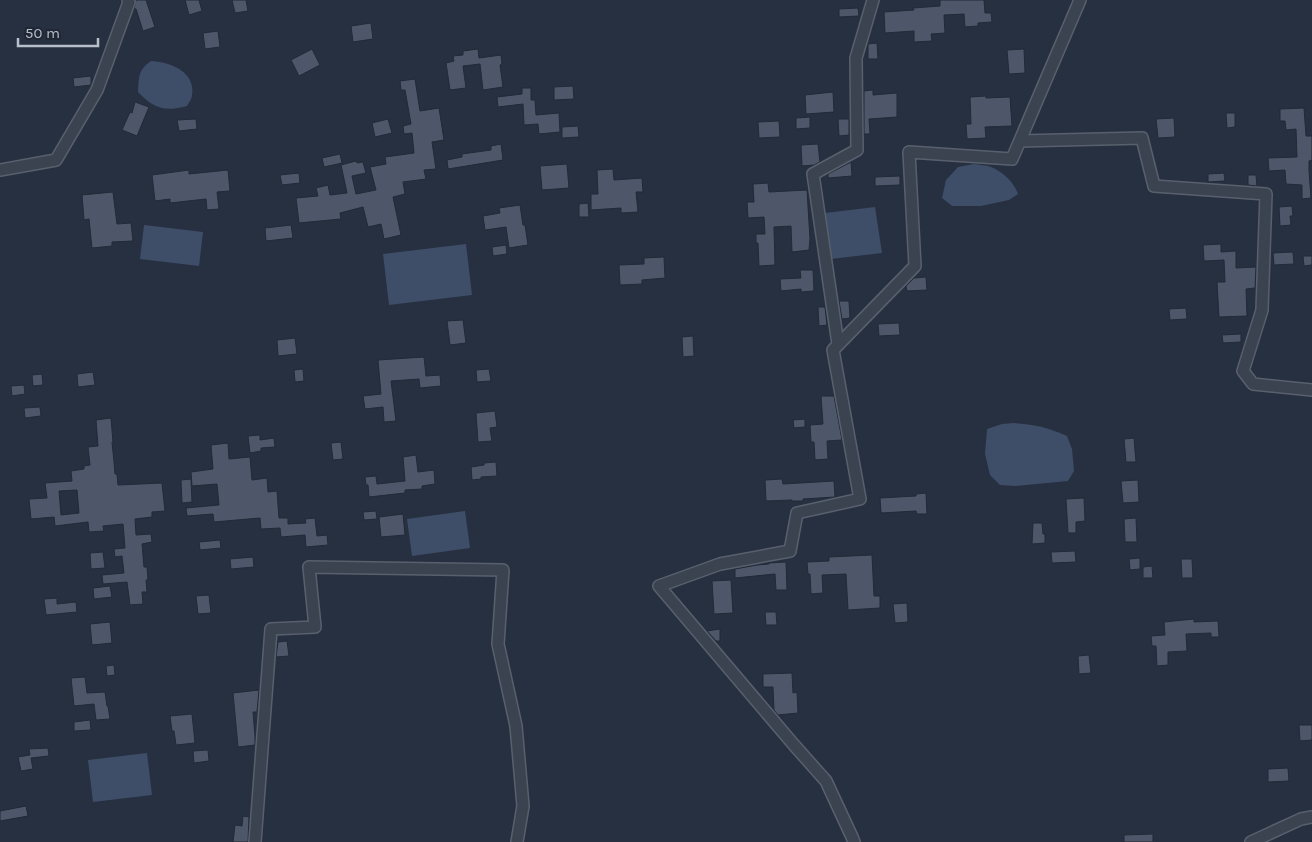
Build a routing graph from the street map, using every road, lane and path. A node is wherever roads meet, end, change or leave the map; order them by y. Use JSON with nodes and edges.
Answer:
{"nodes":[{"id":1,"x":128,"y":0,"type":"edge"},
{"id":2,"x":872,"y":0,"type":"edge"},
{"id":3,"x":1080,"y":0,"type":"edge"},
{"id":4,"x":1020,"y":141,"type":"junction"},
{"id":5,"x":0,"y":170,"type":"edge"},
{"id":6,"x":838,"y":344,"type":"junction"},
{"id":7,"x":1312,"y":390,"type":"edge"},
{"id":8,"x":1312,"y":817,"type":"edge"},
{"id":9,"x":255,"y":842,"type":"edge"},
{"id":10,"x":517,"y":842,"type":"edge"},
{"id":11,"x":854,"y":842,"type":"edge"},
{"id":12,"x":1251,"y":842,"type":"edge"}],
"edges":[{"from":1,"to":5,"type":"street"},
{"from":2,"to":6,"type":"street"},
{"from":3,"to":4,"type":"street"},
{"from":4,"to":6,"type":"street"},
{"from":4,"to":7,"type":"street"},
{"from":6,"to":11,"type":"street"},
{"from":8,"to":12,"type":"street"},
{"from":9,"to":10,"type":"street"}]}
